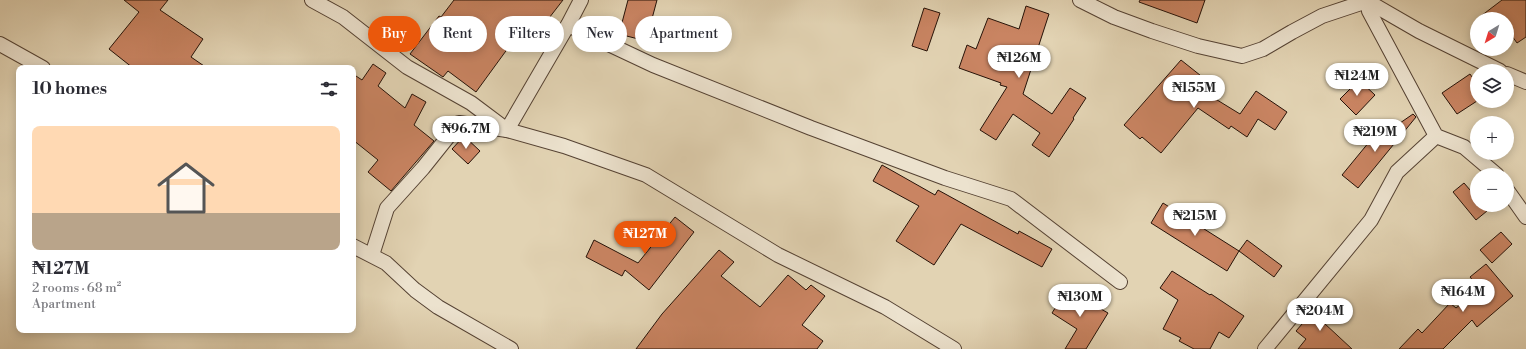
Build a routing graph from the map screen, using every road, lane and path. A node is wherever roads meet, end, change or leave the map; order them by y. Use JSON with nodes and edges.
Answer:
{"nodes":[{"id":1,"x":312,"y":0,"type":"edge"},
{"id":2,"x":581,"y":0,"type":"edge"},
{"id":3,"x":1080,"y":0,"type":"edge"},
{"id":4,"x":1367,"y":0,"type":"edge"},
{"id":5,"x":568,"y":26,"type":"junction"},
{"id":6,"x":0,"y":44,"type":"edge"},
{"id":7,"x":1486,"y":64,"type":"edge"},
{"id":8,"x":38,"y":65,"type":"edge"},
{"id":9,"x":1514,"y":77,"type":"edge"},
{"id":10,"x":1526,"y":82,"type":"edge"},
{"id":11,"x":507,"y":130,"type":"junction"},
{"id":12,"x":1436,"y":136,"type":"junction"},
{"id":13,"x":1489,"y":168,"type":"edge"},
{"id":14,"x":1514,"y":200,"type":"edge"},
{"id":15,"x":1526,"y":217,"type":"edge"},
{"id":16,"x":356,"y":247,"type":"edge"},
{"id":17,"x":372,"y":255,"type":"junction"},
{"id":18,"x":1120,"y":282,"type":"dead end"},
{"id":19,"x":511,"y":349,"type":"edge"},
{"id":20,"x":954,"y":349,"type":"edge"},
{"id":21,"x":1265,"y":349,"type":"edge"}],
"edges":[{"from":1,"to":11,"type":"street"},
{"from":2,"to":5,"type":"street"},
{"from":3,"to":4,"type":"street"},
{"from":4,"to":7,"type":"street"},
{"from":4,"to":12,"type":"street"},
{"from":5,"to":11,"type":"street"},
{"from":5,"to":18,"type":"street"},
{"from":6,"to":8,"type":"street"},
{"from":9,"to":10,"type":"street"},
{"from":11,"to":17,"type":"street"},
{"from":11,"to":20,"type":"street"},
{"from":12,"to":13,"type":"street"},
{"from":12,"to":21,"type":"street"},
{"from":14,"to":15,"type":"street"},
{"from":16,"to":17,"type":"street"},
{"from":17,"to":19,"type":"street"}]}
